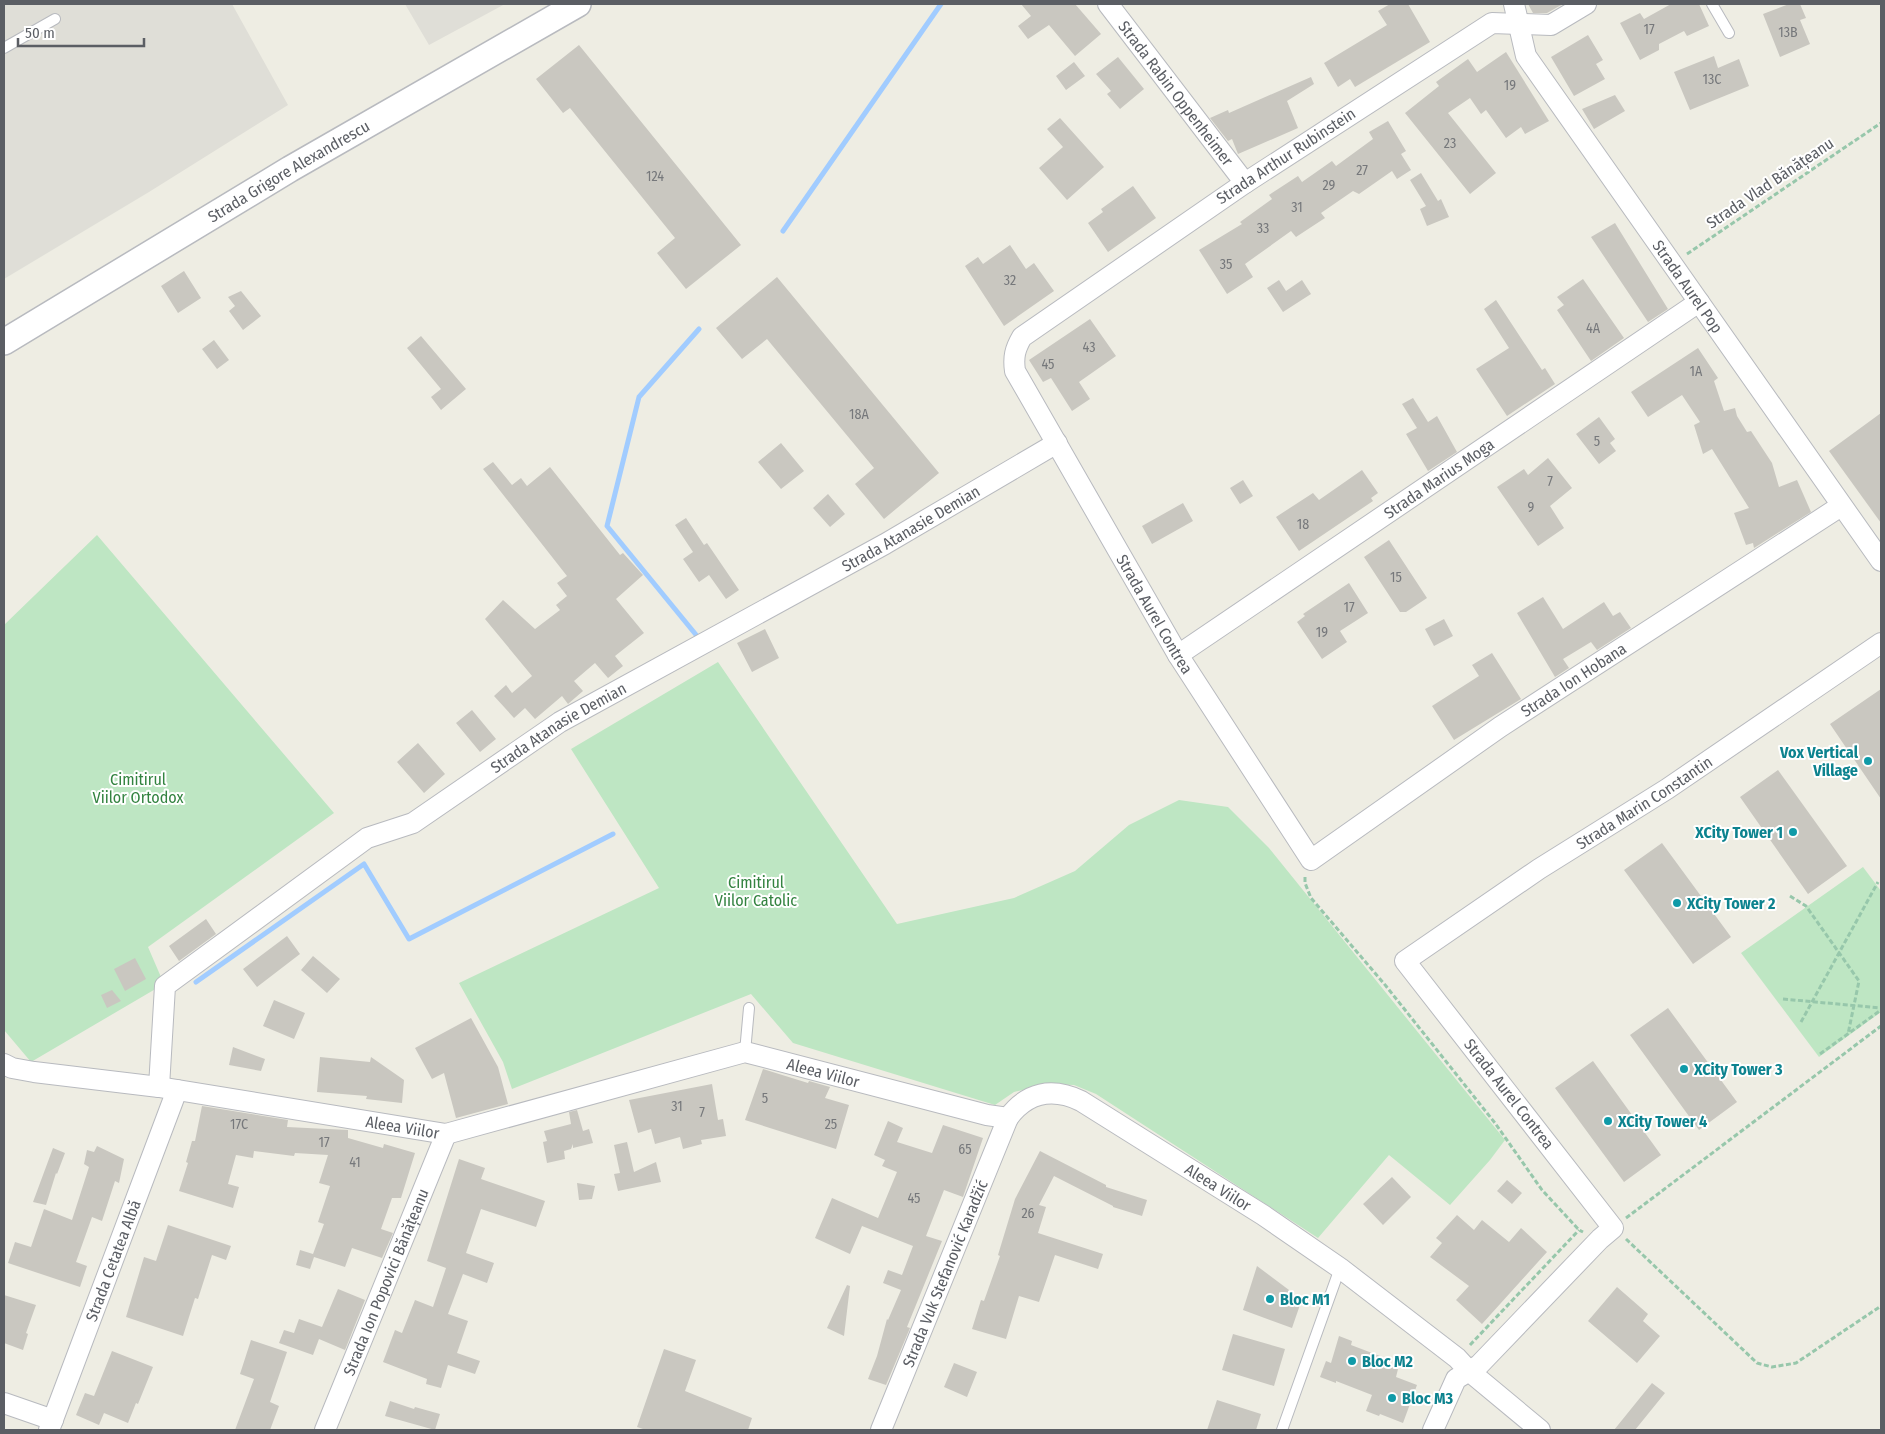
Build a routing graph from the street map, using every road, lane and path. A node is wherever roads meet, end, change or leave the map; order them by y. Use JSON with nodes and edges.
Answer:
{"nodes":[{"id":1,"x":578,"y":4,"type":"edge"},
{"id":2,"x":1108,"y":4,"type":"edge"},
{"id":3,"x":1514,"y":4,"type":"edge"},
{"id":4,"x":1586,"y":4,"type":"edge"},
{"id":5,"x":1712,"y":4,"type":"edge"},
{"id":6,"x":54,"y":19,"type":"dead end"},
{"id":7,"x":1519,"y":24,"type":"junction"},
{"id":8,"x":1729,"y":33,"type":"dead end"},
{"id":9,"x":4,"y":48,"type":"edge"},
{"id":10,"x":1881,"y":123,"type":"edge"},
{"id":11,"x":1245,"y":182,"type":"junction"},
{"id":12,"x":1673,"y":264,"type":"junction"},
{"id":13,"x":1699,"y":302,"type":"junction"},
{"id":14,"x":4,"y":342,"type":"edge"},
{"id":15,"x":1013,"y":360,"type":"joint"},
{"id":16,"x":1057,"y":443,"type":"junction"},
{"id":17,"x":1841,"y":506,"type":"junction"},
{"id":18,"x":1881,"y":561,"type":"edge"},
{"id":19,"x":1881,"y":642,"type":"edge"},
{"id":20,"x":1178,"y":655,"type":"junction"},
{"id":21,"x":1311,"y":860,"type":"junction"},
{"id":22,"x":1878,"y":882,"type":"dead end"},
{"id":23,"x":1790,"y":896,"type":"dead end"},
{"id":24,"x":1839,"y":953,"type":"junction"},
{"id":25,"x":1405,"y":961,"type":"joint"},
{"id":26,"x":1783,"y":998,"type":"dead end"},
{"id":27,"x":1812,"y":1001,"type":"junction"},
{"id":28,"x":1854,"y":1006,"type":"junction"},
{"id":29,"x":749,"y":1008,"type":"dead end"},
{"id":30,"x":1881,"y":1009,"type":"edge"},
{"id":31,"x":1801,"y":1022,"type":"dead end"},
{"id":32,"x":1881,"y":1026,"type":"edge"},
{"id":33,"x":1848,"y":1034,"type":"junction"},
{"id":34,"x":745,"y":1052,"type":"junction"},
{"id":35,"x":1820,"y":1054,"type":"dead end"},
{"id":36,"x":4,"y":1064,"type":"edge"},
{"id":37,"x":168,"y":1089,"type":"junction"},
{"id":38,"x":1008,"y":1118,"type":"junction"},
{"id":39,"x":446,"y":1134,"type":"junction"},
{"id":40,"x":1579,"y":1230,"type":"junction"},
{"id":41,"x":1606,"y":1233,"type":"junction"},
{"id":42,"x":1340,"y":1268,"type":"junction"},
{"id":43,"x":1881,"y":1306,"type":"edge"},
{"id":44,"x":1464,"y":1365,"type":"junction"},
{"id":45,"x":4,"y":1403,"type":"edge"},
{"id":46,"x":51,"y":1425,"type":"edge"},
{"id":47,"x":325,"y":1430,"type":"edge"},
{"id":48,"x":881,"y":1430,"type":"edge"},
{"id":49,"x":1282,"y":1430,"type":"edge"},
{"id":50,"x":1433,"y":1430,"type":"edge"},
{"id":51,"x":1540,"y":1430,"type":"edge"}],
"edges":[{"from":1,"to":14,"type":"street","name":"Strada Grigore Alexandrescu"},
{"from":2,"to":11,"type":"street","name":"Strada Rabin Oppenheimer"},
{"from":3,"to":7,"type":"street","name":"Strada Aurel Pop"},
{"from":4,"to":7,"type":"street","name":"Strada Arthur Rubinstein"},
{"from":5,"to":8,"type":"lane"},
{"from":6,"to":9,"type":"lane"},
{"from":7,"to":11,"type":"street","name":"Strada Arthur Rubinstein"},
{"from":7,"to":12,"type":"street","name":"Strada Aurel Pop"},
{"from":10,"to":12,"type":"path","name":"Strada Vlad Bănățeanu"},
{"from":11,"to":15,"type":"street","name":"Strada Arthur Rubinstein"},
{"from":12,"to":13,"type":"street","name":"Strada Aurel Pop"},
{"from":13,"to":17,"type":"street","name":"Strada Aurel Pop"},
{"from":13,"to":20,"type":"street","name":"Strada Marius Moga"},
{"from":15,"to":16,"type":"street","name":"Strada Aurel Contrea"},
{"from":16,"to":20,"type":"street","name":"Strada Aurel Contrea"},
{"from":16,"to":37,"type":"street","name":"Strada Atanasie Demian"},
{"from":17,"to":18,"type":"street","name":"Strada Aurel Pop"},
{"from":17,"to":21,"type":"street","name":"Strada Ion Hobana"},
{"from":19,"to":25,"type":"street","name":"Strada Marin Constantin"},
{"from":20,"to":21,"type":"street","name":"Strada Aurel Contrea"},
{"from":21,"to":40,"type":"path"},
{"from":22,"to":24,"type":"path"},
{"from":23,"to":24,"type":"path"},
{"from":24,"to":27,"type":"path"},
{"from":24,"to":28,"type":"path"},
{"from":25,"to":41,"type":"street","name":"Strada Aurel Contrea"},
{"from":26,"to":27,"type":"path"},
{"from":27,"to":28,"type":"path"},
{"from":27,"to":31,"type":"path"},
{"from":28,"to":30,"type":"path"},
{"from":28,"to":33,"type":"path"},
{"from":29,"to":34,"type":"lane"},
{"from":30,"to":33,"type":"path"},
{"from":32,"to":41,"type":"path"},
{"from":33,"to":35,"type":"path"},
{"from":34,"to":38,"type":"street","name":"Aleea Viilor"},
{"from":34,"to":39,"type":"street","name":"Aleea Viilor"},
{"from":36,"to":37,"type":"street","name":"Aleea Viilor"},
{"from":37,"to":39,"type":"street","name":"Aleea Viilor"},
{"from":37,"to":46,"type":"street","name":"Strada Cetatea Albă"},
{"from":38,"to":42,"type":"street","name":"Aleea Viilor"},
{"from":38,"to":48,"type":"street","name":"Strada Vuk Stefanović Karadžić"},
{"from":39,"to":47,"type":"street","name":"Strada Ion Popovici Bănățeanu"},
{"from":40,"to":41,"type":"path"},
{"from":40,"to":44,"type":"path"},
{"from":41,"to":43,"type":"path"},
{"from":41,"to":44,"type":"street"},
{"from":42,"to":44,"type":"street","name":"Aleea Viilor"},
{"from":42,"to":49,"type":"lane"},
{"from":44,"to":50,"type":"street"},
{"from":44,"to":51,"type":"street","name":"Aleea Viilor"},
{"from":45,"to":46,"type":"street"}]}
